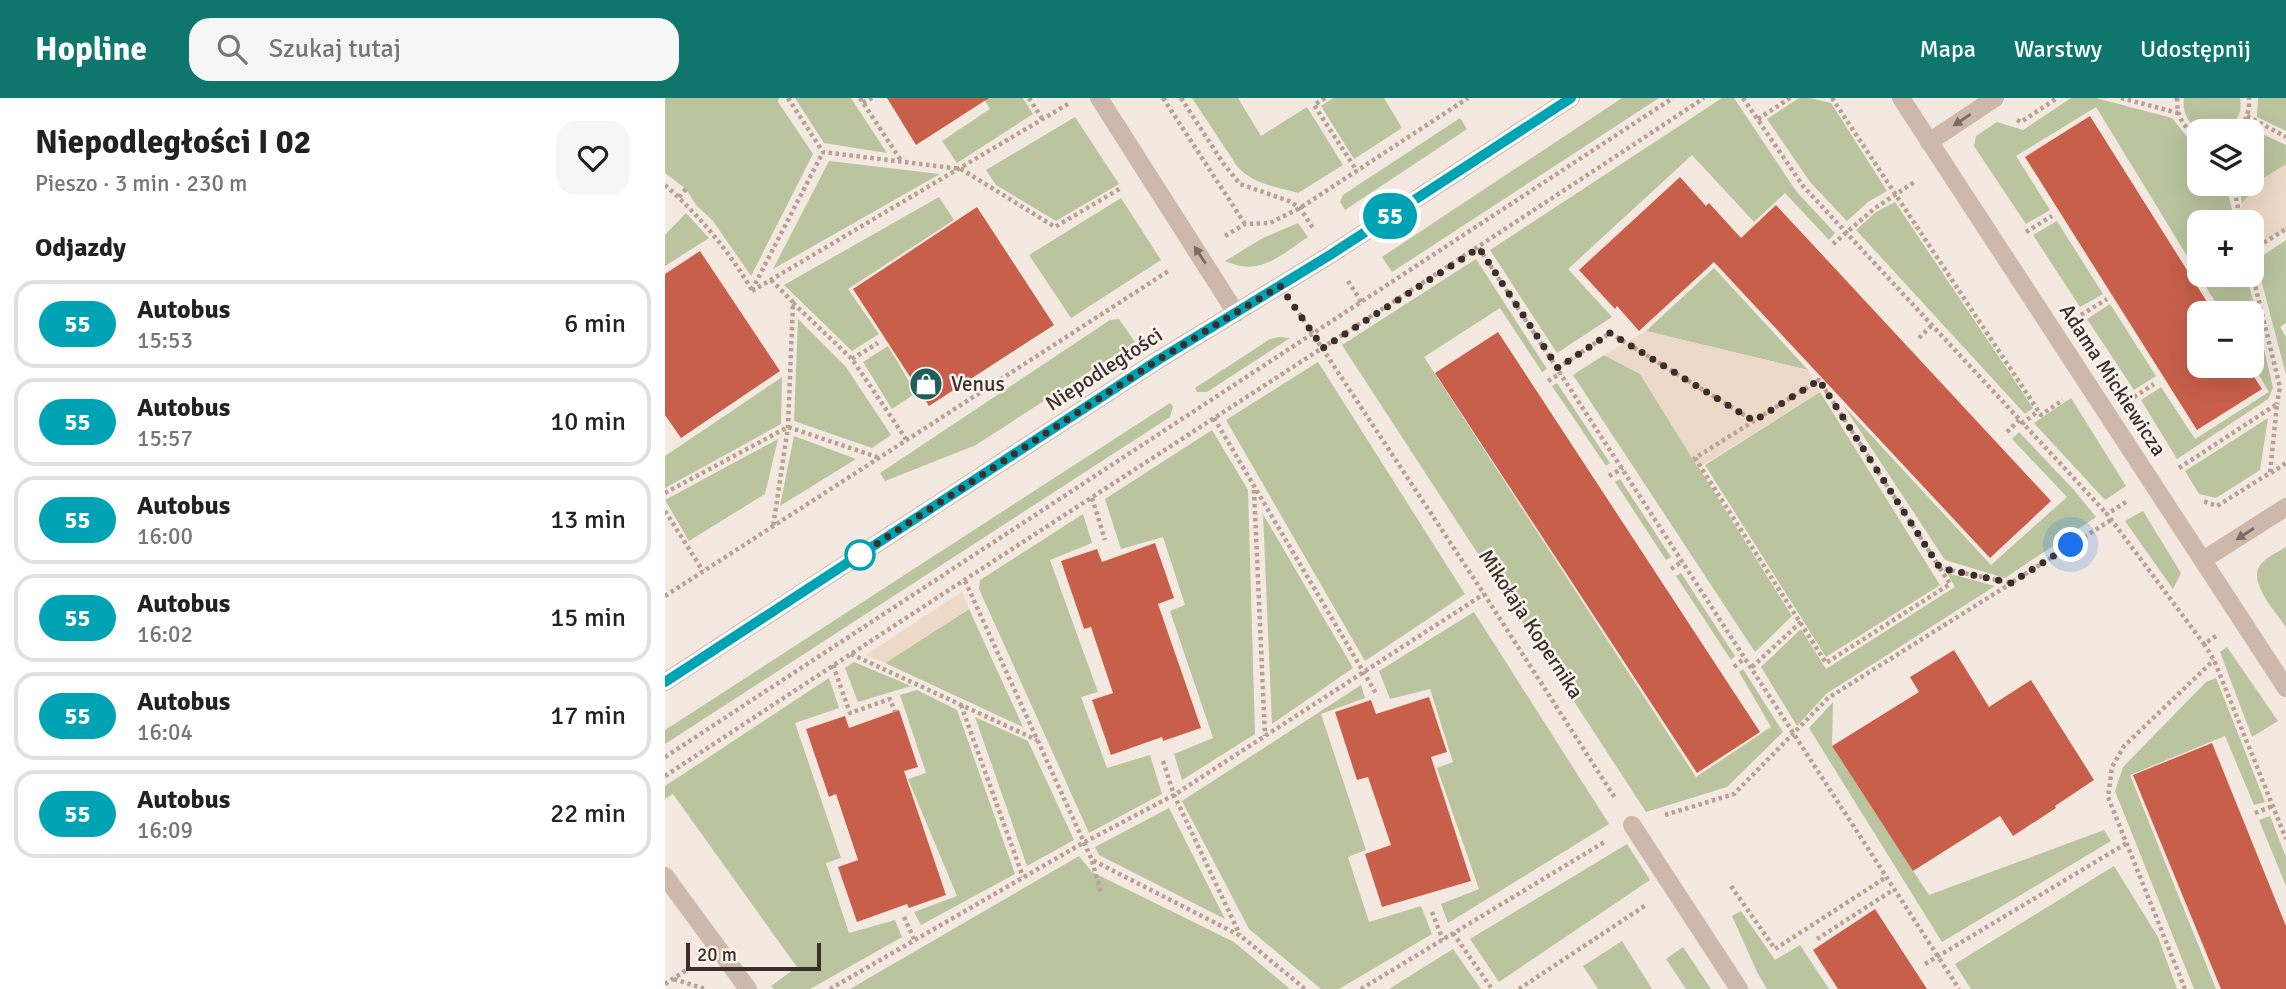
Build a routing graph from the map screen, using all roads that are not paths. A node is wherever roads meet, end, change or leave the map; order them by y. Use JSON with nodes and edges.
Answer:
{"nodes":[{"id":1,"x":1099,"y":98,"type":"edge"},
{"id":2,"x":1571,"y":98,"type":"edge"},
{"id":3,"x":1901,"y":98,"type":"edge"},
{"id":4,"x":1995,"y":98,"type":"edge"},
{"id":5,"x":1929,"y":142,"type":"junction"},
{"id":6,"x":1236,"y":313,"type":"junction"},
{"id":7,"x":2286,"y":507,"type":"edge"},
{"id":8,"x":2203,"y":561,"type":"junction"},
{"id":9,"x":665,"y":682,"type":"edge"},
{"id":10,"x":2286,"y":688,"type":"edge"},
{"id":11,"x":1632,"y":825,"type":"road end"},
{"id":12,"x":665,"y":876,"type":"edge"},
{"id":13,"x":748,"y":989,"type":"edge"},
{"id":14,"x":1739,"y":989,"type":"edge"}],
"edges":[{"from":6,"to":1,"type":"street","one_way":true},
{"from":2,"to":6,"type":"street","name":"Niepodległości"},
{"from":3,"to":5,"type":"street","name":"Adama Mickiewicza"},
{"from":4,"to":5,"type":"street","one_way":true},
{"from":5,"to":8,"type":"street","name":"Adama Mickiewicza"},
{"from":6,"to":9,"type":"street","name":"Niepodległości"},
{"from":7,"to":8,"type":"street","one_way":true},
{"from":8,"to":10,"type":"street","name":"Adama Mickiewicza"},
{"from":11,"to":14,"type":"street"},
{"from":12,"to":13,"type":"street"}]}
